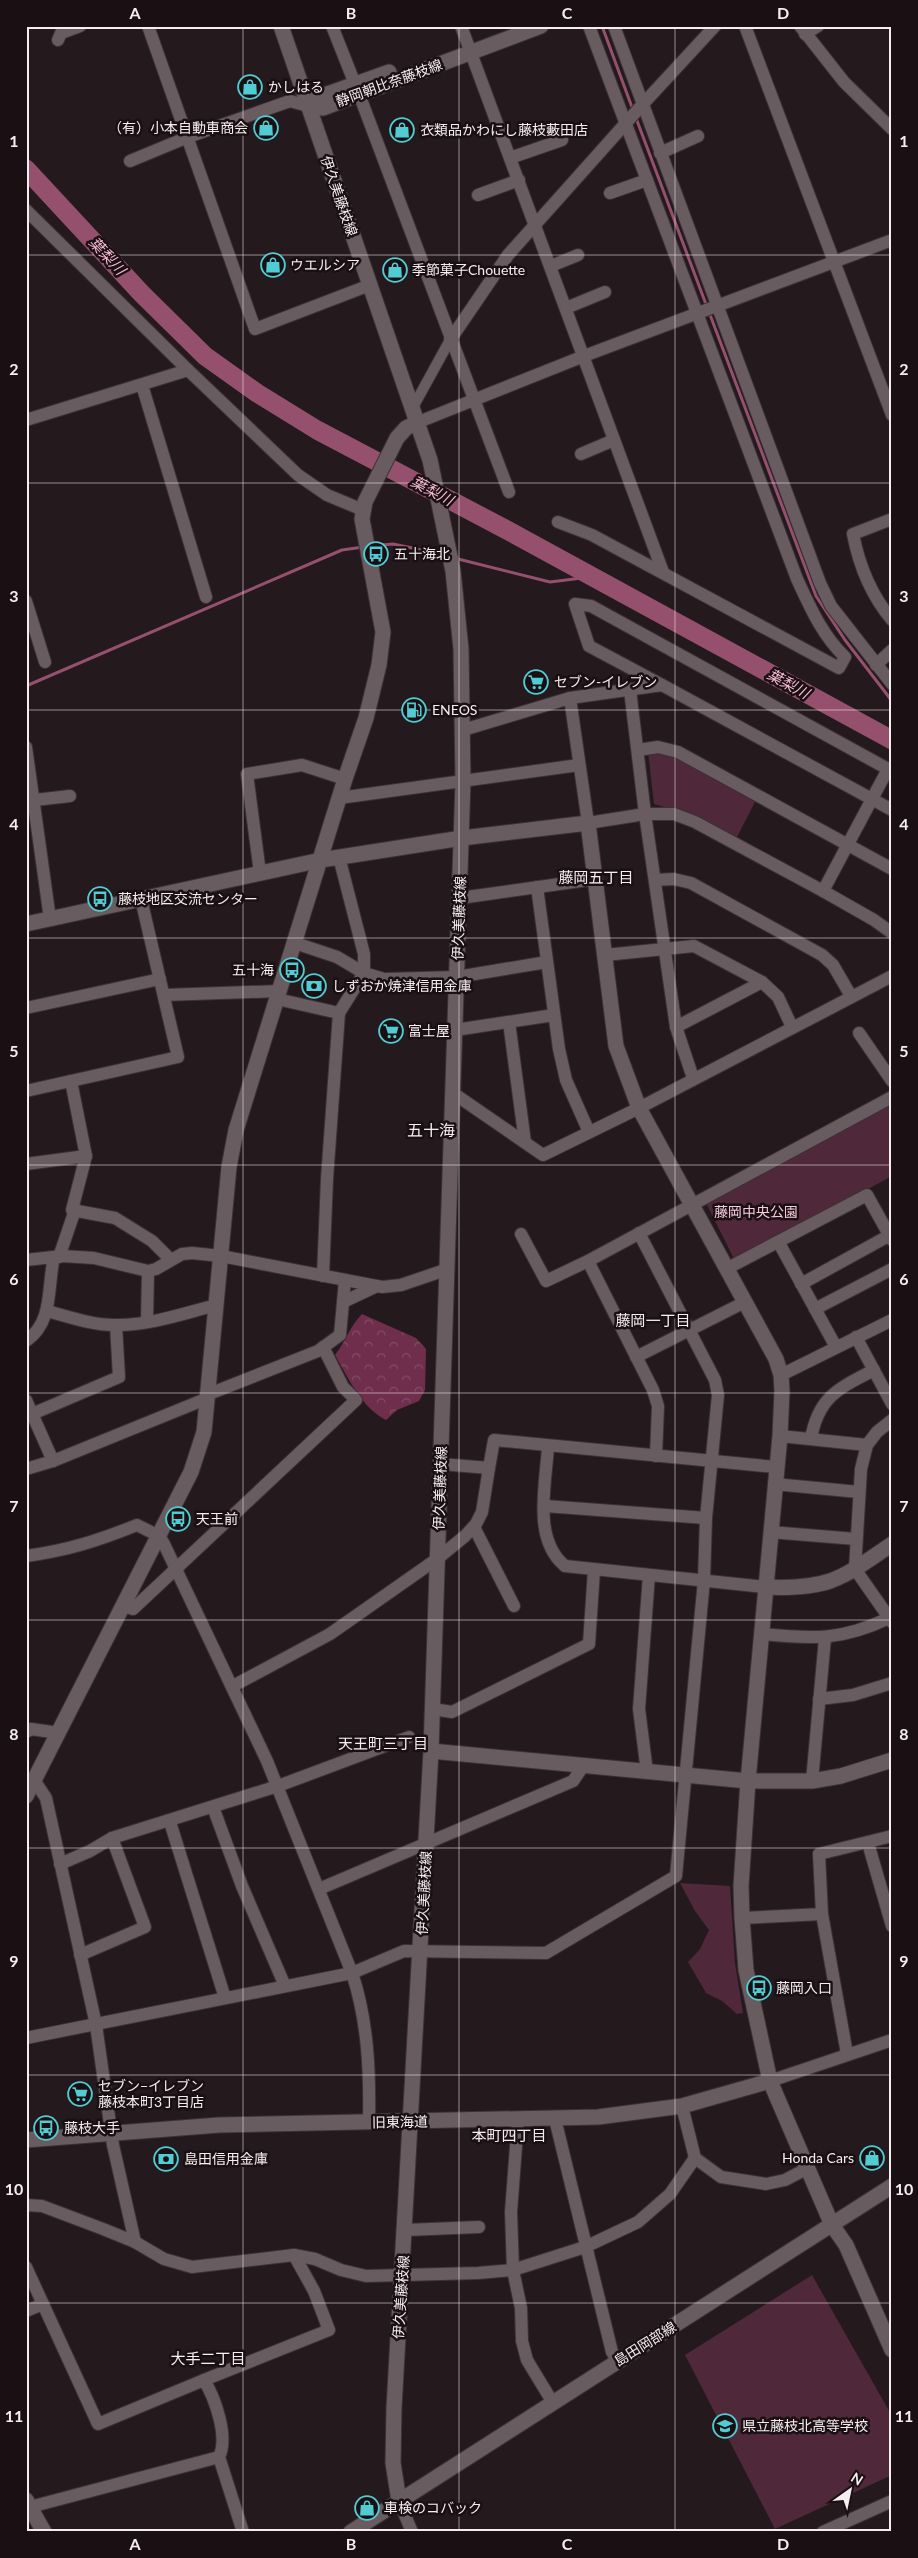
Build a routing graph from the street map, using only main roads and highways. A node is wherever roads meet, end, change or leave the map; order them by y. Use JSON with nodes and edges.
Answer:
{"nodes":[{"id":1,"x":281,"y":26,"type":"edge"},
{"id":2,"x":519,"y":26,"type":"edge"},
{"id":3,"x":541,"y":26,"type":"edge"},
{"id":4,"x":469,"y":48,"type":"junction"},
{"id":5,"x":308,"y":106,"type":"junction"},
{"id":6,"x":414,"y":416,"type":"junction"},
{"id":7,"x":462,"y":838,"type":"junction"},
{"id":8,"x":321,"y":860,"type":"junction"},
{"id":9,"x":26,"y":924,"type":"edge"},
{"id":10,"x":892,"y":1544,"type":"edge"},
{"id":11,"x":765,"y":1587,"type":"junction"},
{"id":12,"x":431,"y":1751,"type":"junction"},
{"id":13,"x":892,"y":1760,"type":"edge"},
{"id":14,"x":748,"y":1781,"type":"junction"},
{"id":15,"x":26,"y":1796,"type":"edge"},
{"id":16,"x":770,"y":2081,"type":"junction"},
{"id":17,"x":412,"y":2121,"type":"junction"},
{"id":18,"x":26,"y":2140,"type":"edge"},
{"id":19,"x":892,"y":2186,"type":"edge"},
{"id":20,"x":832,"y":2225,"type":"junction"},
{"id":21,"x":892,"y":2350,"type":"edge"},
{"id":22,"x":398,"y":2500,"type":"junction"},
{"id":23,"x":28,"y":2504,"type":"edge"},
{"id":24,"x":44,"y":2532,"type":"edge"},
{"id":25,"x":351,"y":2532,"type":"edge"}],
"edges":[{"from":1,"to":5,"type":"main road","name":"伊久美藤枝線"},
{"from":2,"to":4,"type":"main road","name":"静岡朝比奈藤枝線"},
{"from":3,"to":4,"type":"main road","name":"静岡朝比奈藤枝線"},
{"from":4,"to":5,"type":"main road","name":"静岡朝比奈藤枝線"},
{"from":5,"to":6,"type":"main road","name":"伊久美藤枝線"},
{"from":6,"to":7,"type":"main road","name":"伊久美藤枝線"},
{"from":6,"to":8,"type":"main road"},
{"from":7,"to":8,"type":"main road"},
{"from":7,"to":11,"type":"main road"},
{"from":7,"to":12,"type":"main road","name":"伊久美藤枝線"},
{"from":8,"to":9,"type":"main road"},
{"from":8,"to":15,"type":"main road"},
{"from":10,"to":11,"type":"main road"},
{"from":11,"to":14,"type":"main road"},
{"from":12,"to":14,"type":"main road"},
{"from":12,"to":17,"type":"main road","name":"伊久美藤枝線"},
{"from":13,"to":14,"type":"main road"},
{"from":14,"to":16,"type":"main road"},
{"from":16,"to":17,"type":"main road","name":"旧東海道"},
{"from":16,"to":20,"type":"main road"},
{"from":17,"to":18,"type":"main road","name":"旧東海道"},
{"from":17,"to":22,"type":"main road","name":"伊久美藤枝線"},
{"from":19,"to":20,"type":"main road","name":"島田岡部線"},
{"from":20,"to":21,"type":"main road"},
{"from":20,"to":22,"type":"main road","name":"島田岡部線"},
{"from":22,"to":25,"type":"main road"},
{"from":23,"to":24,"type":"main road"}]}
